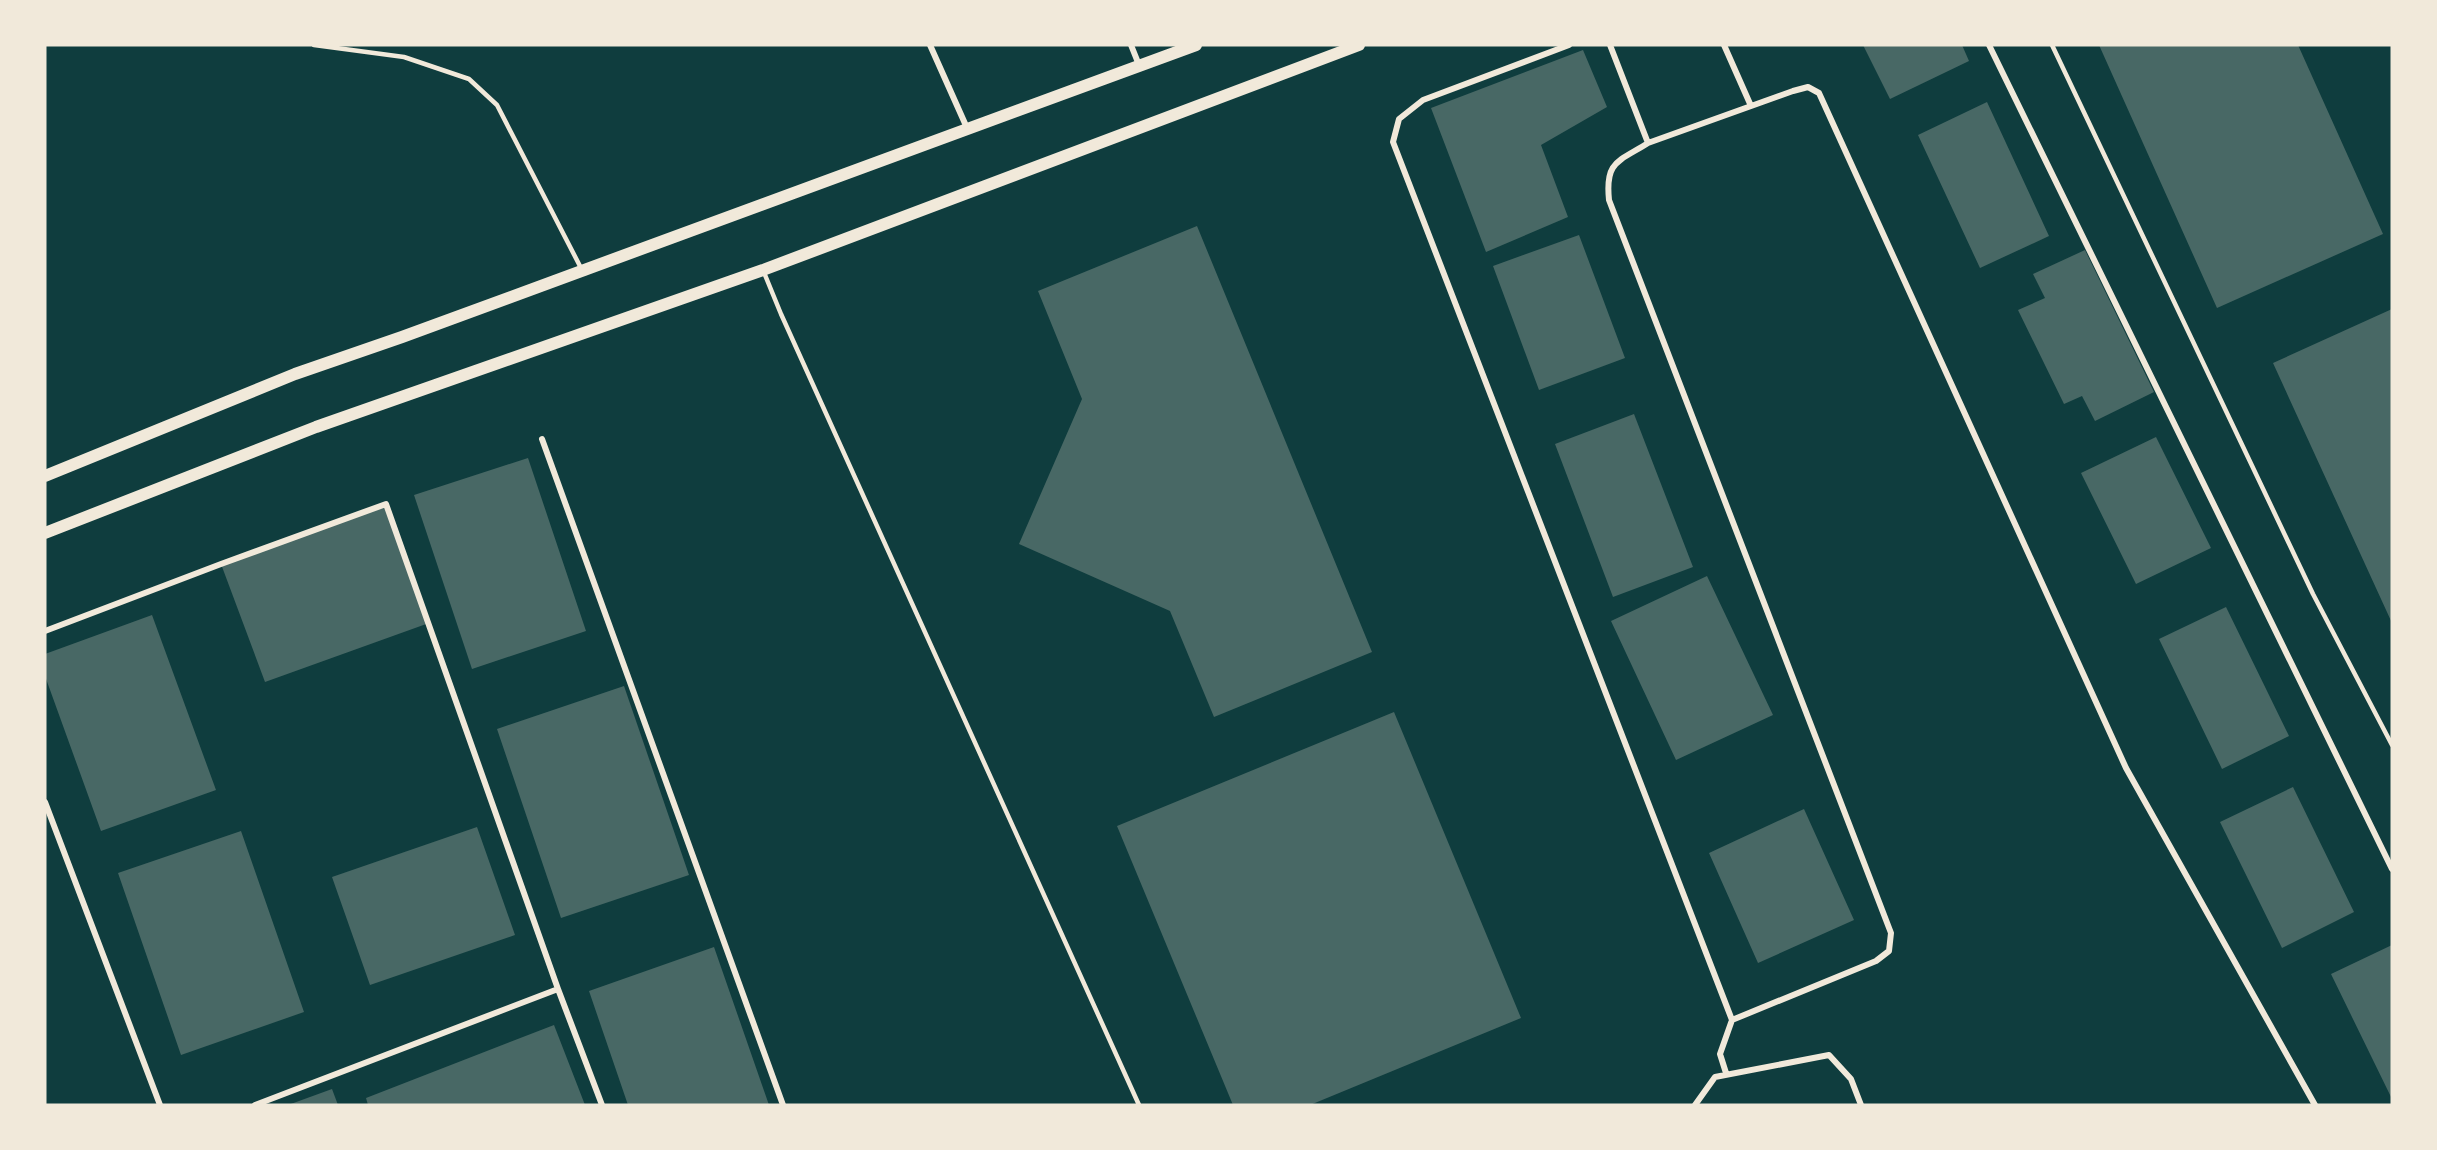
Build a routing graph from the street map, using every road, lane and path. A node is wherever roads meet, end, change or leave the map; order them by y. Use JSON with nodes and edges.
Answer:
{"nodes":[{"id":1,"x":314,"y":45,"type":"edge"},
{"id":2,"x":930,"y":45,"type":"edge"},
{"id":3,"x":1131,"y":45,"type":"edge"},
{"id":4,"x":1196,"y":45,"type":"edge"},
{"id":5,"x":1359,"y":45,"type":"edge"},
{"id":6,"x":1569,"y":45,"type":"edge"},
{"id":7,"x":1610,"y":45,"type":"edge"},
{"id":8,"x":1724,"y":45,"type":"edge"},
{"id":9,"x":1989,"y":45,"type":"edge"},
{"id":10,"x":2052,"y":45,"type":"edge"},
{"id":11,"x":1139,"y":65,"type":"junction"},
{"id":12,"x":1751,"y":106,"type":"junction"},
{"id":13,"x":967,"y":128,"type":"junction"},
{"id":14,"x":1648,"y":143,"type":"junction"},
{"id":15,"x":582,"y":270,"type":"junction"},
{"id":16,"x":763,"y":270,"type":"junction"},
{"id":17,"x":542,"y":440,"type":"dead end"},
{"id":18,"x":45,"y":476,"type":"edge"},
{"id":19,"x":45,"y":533,"type":"edge"},
{"id":20,"x":45,"y":632,"type":"edge"},
{"id":21,"x":2392,"y":746,"type":"edge"},
{"id":22,"x":45,"y":802,"type":"edge"},
{"id":23,"x":2392,"y":869,"type":"edge"},
{"id":24,"x":558,"y":989,"type":"junction"},
{"id":25,"x":1732,"y":1020,"type":"junction"},
{"id":26,"x":1726,"y":1073,"type":"junction"},
{"id":27,"x":160,"y":1105,"type":"edge"},
{"id":28,"x":255,"y":1105,"type":"edge"},
{"id":29,"x":602,"y":1105,"type":"edge"},
{"id":30,"x":783,"y":1105,"type":"edge"},
{"id":31,"x":1139,"y":1105,"type":"edge"},
{"id":32,"x":1695,"y":1105,"type":"edge"},
{"id":33,"x":1861,"y":1105,"type":"edge"},
{"id":34,"x":2315,"y":1105,"type":"edge"}],
"edges":[{"from":1,"to":15,"type":"lane"},
{"from":2,"to":13,"type":"street"},
{"from":3,"to":11,"type":"street"},
{"from":4,"to":11,"type":"main road"},
{"from":5,"to":16,"type":"main road"},
{"from":6,"to":25,"type":"street"},
{"from":7,"to":14,"type":"street"},
{"from":8,"to":12,"type":"street"},
{"from":9,"to":23,"type":"street"},
{"from":10,"to":21,"type":"lane"},
{"from":11,"to":13,"type":"main road"},
{"from":12,"to":14,"type":"street"},
{"from":12,"to":34,"type":"street"},
{"from":13,"to":15,"type":"main road"},
{"from":14,"to":25,"type":"street"},
{"from":15,"to":18,"type":"main road"},
{"from":16,"to":19,"type":"main road"},
{"from":16,"to":31,"type":"lane"},
{"from":17,"to":30,"type":"street"},
{"from":20,"to":24,"type":"street"},
{"from":22,"to":27,"type":"street"},
{"from":24,"to":28,"type":"street"},
{"from":24,"to":29,"type":"street"},
{"from":25,"to":26,"type":"street"},
{"from":26,"to":32,"type":"street"},
{"from":26,"to":33,"type":"street"}]}
